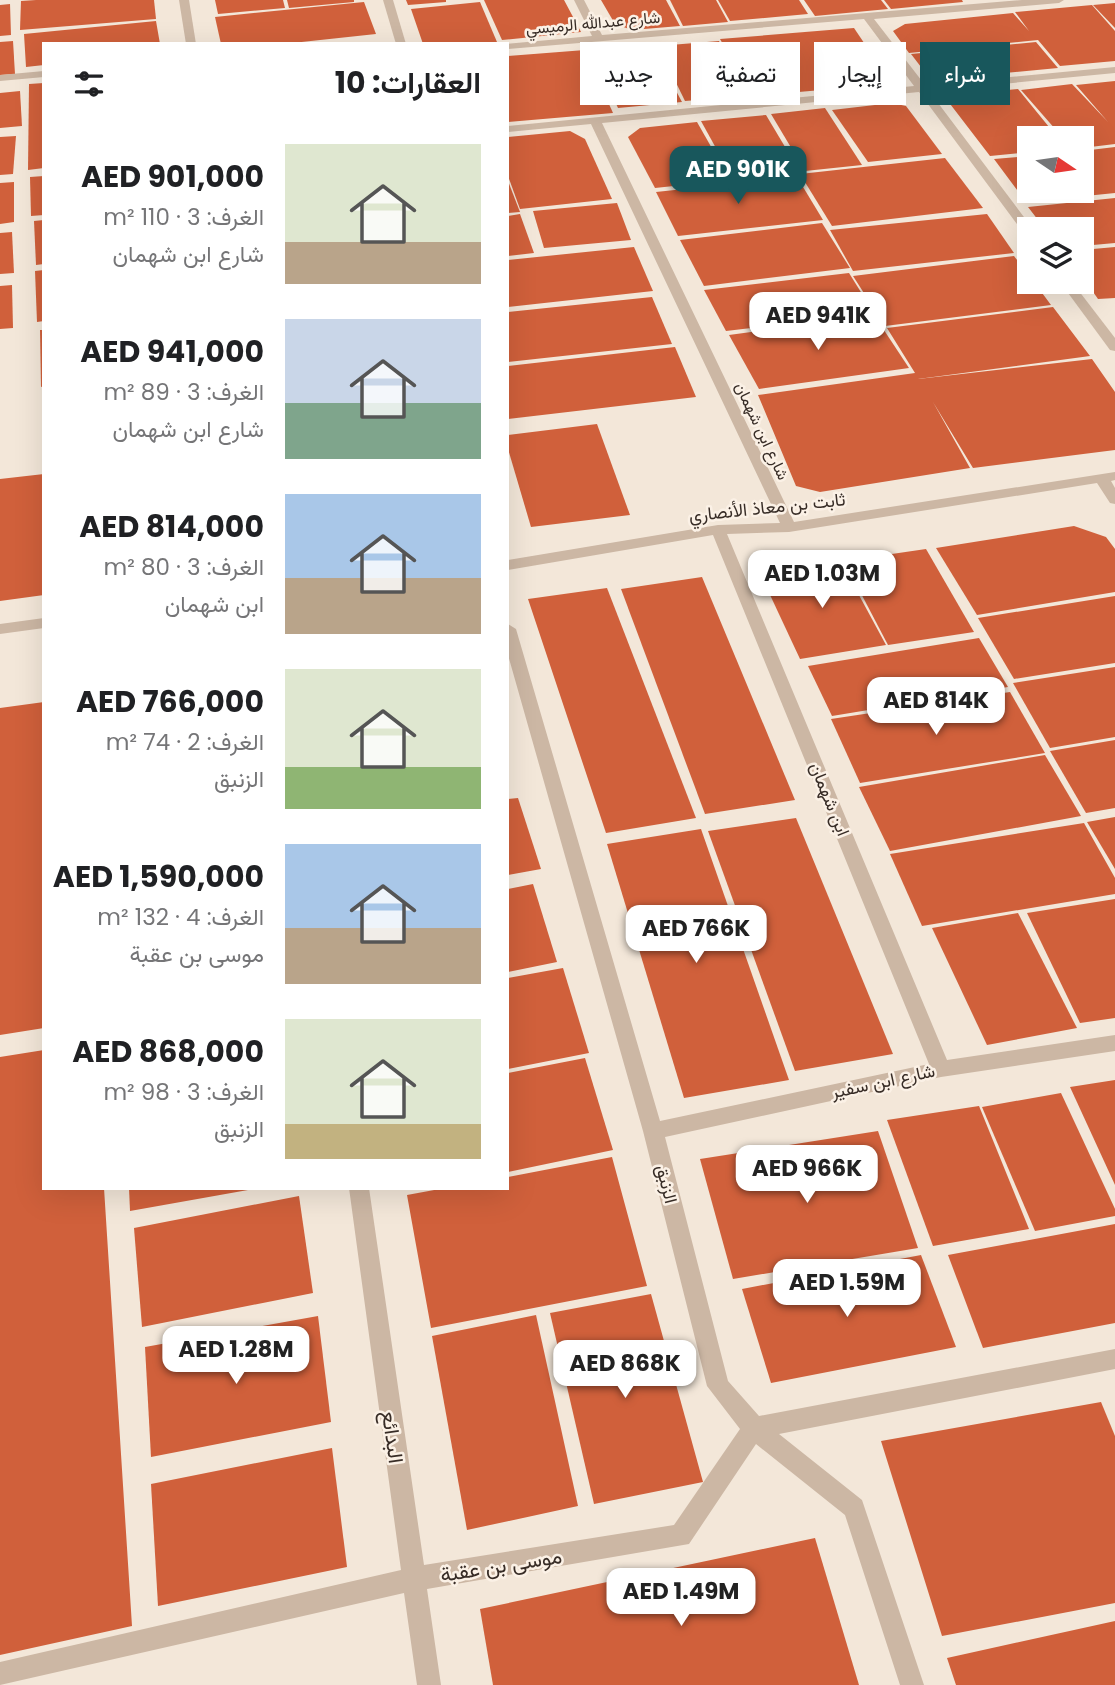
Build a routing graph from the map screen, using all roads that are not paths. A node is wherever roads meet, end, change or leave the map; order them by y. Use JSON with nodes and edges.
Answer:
{"nodes":[{"id":1,"x":184,"y":0,"type":"edge"},
{"id":2,"x":388,"y":0,"type":"edge"},
{"id":3,"x":579,"y":0,"type":"edge"},
{"id":4,"x":1059,"y":0,"type":"edge"},
{"id":5,"x":867,"y":16,"type":"junction"},
{"id":6,"x":598,"y":37,"type":"junction"},
{"id":7,"x":191,"y":42,"type":"edge"},
{"id":8,"x":402,"y":42,"type":"edge"},
{"id":9,"x":509,"y":46,"type":"edge"},
{"id":10,"x":1115,"y":70,"type":"edge"},
{"id":11,"x":42,"y":74,"type":"edge"},
{"id":12,"x":0,"y":78,"type":"edge"},
{"id":13,"x":1010,"y":80,"type":"edge"},
{"id":14,"x":920,"y":86,"type":"edge"},
{"id":15,"x":920,"y":89,"type":"edge"},
{"id":16,"x":934,"y":105,"type":"edge"},
{"id":17,"x":596,"y":122,"type":"junction"},
{"id":18,"x":509,"y":129,"type":"edge"},
{"id":19,"x":1018,"y":217,"type":"edge"},
{"id":20,"x":1075,"y":294,"type":"edge"},
{"id":21,"x":1115,"y":347,"type":"edge"},
{"id":22,"x":1108,"y":477,"type":"edge"},
{"id":23,"x":1115,"y":499,"type":"edge"},
{"id":24,"x":789,"y":527,"type":"junction"},
{"id":25,"x":718,"y":530,"type":"junction"},
{"id":26,"x":509,"y":565,"type":"edge"},
{"id":27,"x":42,"y":623,"type":"edge"},
{"id":28,"x":0,"y":629,"type":"edge"},
{"id":29,"x":509,"y":632,"type":"edge"},
{"id":30,"x":1115,"y":1043,"type":"edge"},
{"id":31,"x":941,"y":1069,"type":"junction"},
{"id":32,"x":653,"y":1131,"type":"junction"},
{"id":33,"x":359,"y":1190,"type":"edge"},
{"id":34,"x":1115,"y":1359,"type":"edge"},
{"id":35,"x":754,"y":1428,"type":"junction"},
{"id":36,"x":413,"y":1579,"type":"junction"},
{"id":37,"x":0,"y":1674,"type":"edge"},
{"id":38,"x":429,"y":1685,"type":"edge"},
{"id":39,"x":912,"y":1685,"type":"edge"}],
"edges":[{"from":1,"to":7,"type":"street"},
{"from":2,"to":8,"type":"street"},
{"from":3,"to":6,"type":"street"},
{"from":4,"to":5,"type":"street","name":"شارع عبدالله الرميسي"},
{"from":5,"to":6,"type":"street","name":"شارع عبدالله الرميسي"},
{"from":5,"to":14,"type":"street"},
{"from":6,"to":9,"type":"street","name":"شارع عبدالله الرميسي"},
{"from":10,"to":13,"type":"street"},
{"from":11,"to":12,"type":"street"},
{"from":15,"to":17,"type":"street"},
{"from":16,"to":19,"type":"street"},
{"from":17,"to":18,"type":"street"},
{"from":17,"to":24,"type":"street","name":"شارع ابن شهمان"},
{"from":20,"to":21,"type":"street"},
{"from":22,"to":23,"type":"street"},
{"from":22,"to":24,"type":"street","name":"ثابت بن معاذ الأنصاري"},
{"from":24,"to":25,"type":"street","name":"ثابت بن معاذ الأنصاري"},
{"from":25,"to":26,"type":"street","name":"ثابت بن معاذ الأنصاري"},
{"from":25,"to":31,"type":"street","name":"ابن شهمان"},
{"from":27,"to":28,"type":"street"},
{"from":29,"to":32,"type":"street","name":"الزنبق"},
{"from":30,"to":31,"type":"street","name":"شارع ابن سفير"},
{"from":31,"to":32,"type":"street","name":"شارع ابن سفير"},
{"from":32,"to":35,"type":"street","name":"الزنبق"},
{"from":33,"to":36,"type":"street","name":"البدائع"},
{"from":34,"to":35,"type":"street"},
{"from":35,"to":36,"type":"street","name":"موسى بن عقبة"},
{"from":35,"to":39,"type":"street","name":"الزنبق"},
{"from":36,"to":37,"type":"street","name":"موسى بن عقبة"},
{"from":36,"to":38,"type":"street","name":"البدائع"}]}
